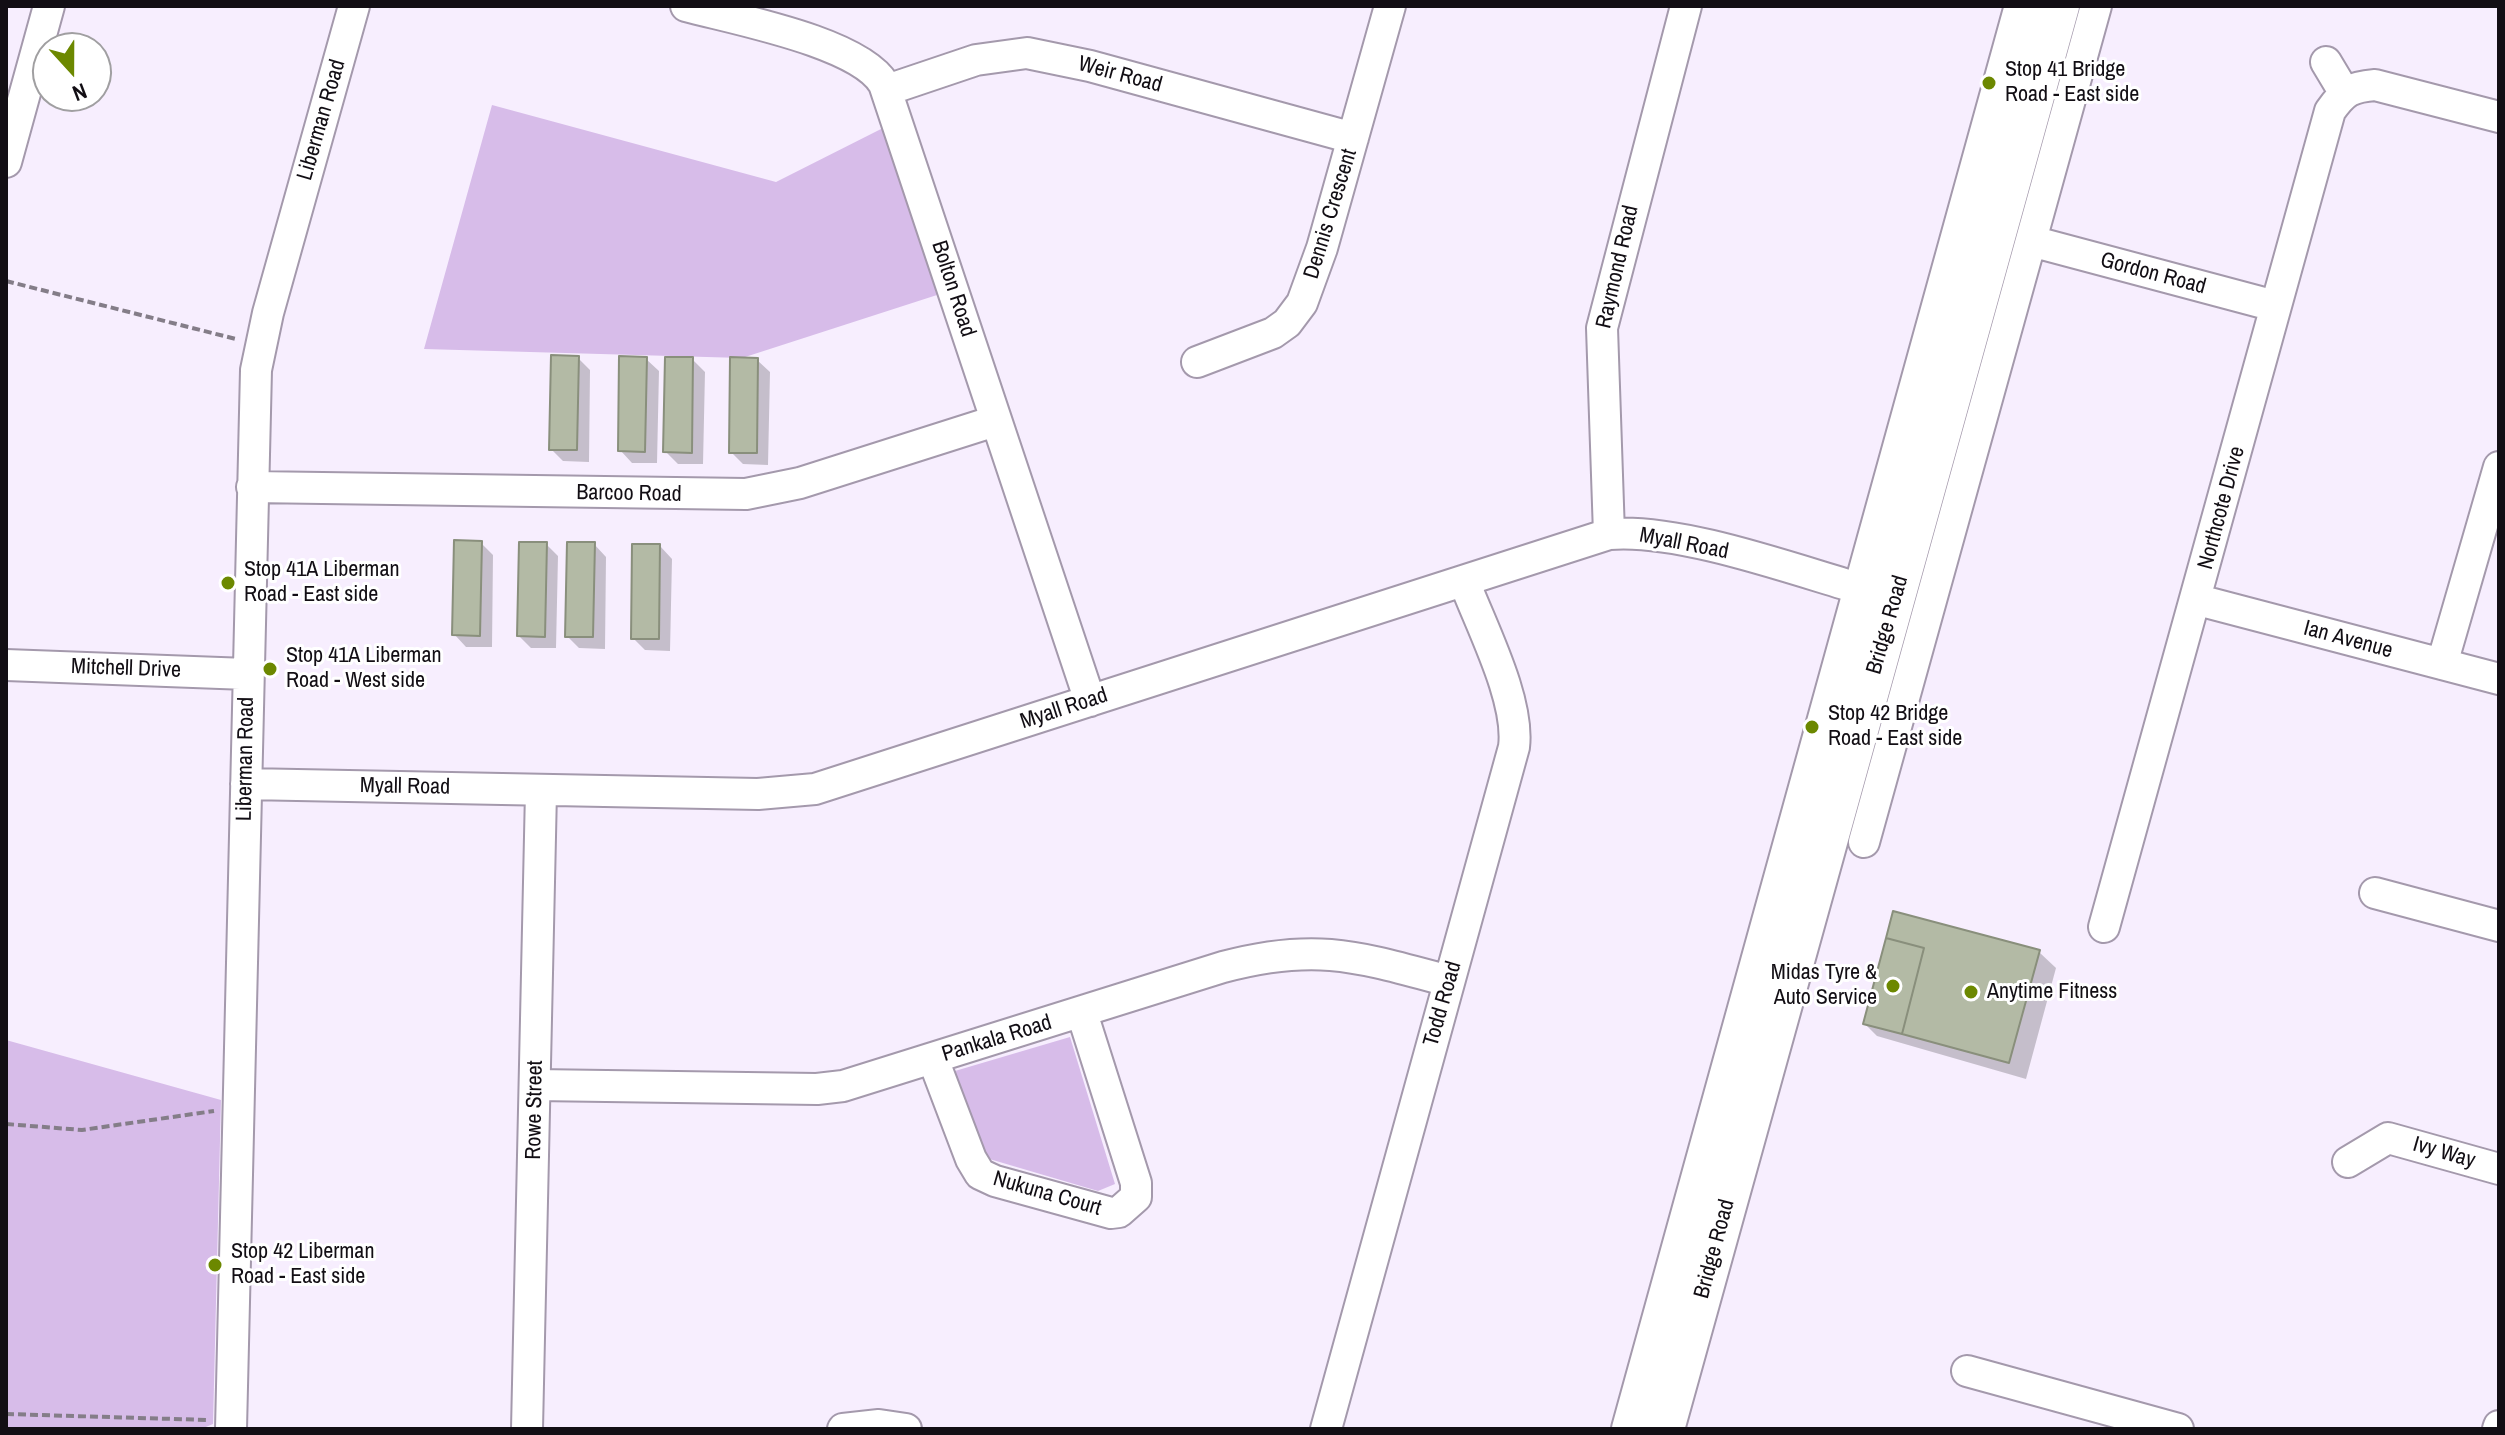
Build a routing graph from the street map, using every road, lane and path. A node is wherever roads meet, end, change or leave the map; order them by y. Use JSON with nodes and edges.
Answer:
{"nodes":[{"id":1,"x":49,"y":6,"type":"edge"},
{"id":2,"x":354,"y":6,"type":"edge"},
{"id":3,"x":686,"y":6,"type":"edge"},
{"id":4,"x":1390,"y":6,"type":"edge"},
{"id":5,"x":1686,"y":6,"type":"edge"},
{"id":6,"x":2024,"y":6,"type":"edge"},
{"id":7,"x":2060,"y":6,"type":"edge"},
{"id":8,"x":2096,"y":6,"type":"edge"},
{"id":9,"x":2326,"y":62,"type":"dead end"},
{"id":10,"x":887,"y":90,"type":"junction"},
{"id":11,"x":2344,"y":92,"type":"junction"},
{"id":12,"x":2498,"y":113,"type":"edge"},
{"id":13,"x":1353,"y":138,"type":"junction"},
{"id":14,"x":6,"y":162,"type":"edge"},
{"id":15,"x":2031,"y":241,"type":"junction"},
{"id":16,"x":6,"y":281,"type":"edge"},
{"id":17,"x":2275,"y":306,"type":"junction"},
{"id":18,"x":260,"y":345,"type":"junction"},
{"id":19,"x":1197,"y":362,"type":"dead end"},
{"id":20,"x":995,"y":421,"type":"junction"},
{"id":21,"x":2499,"y":467,"type":"edge"},
{"id":22,"x":252,"y":487,"type":"junction"},
{"id":23,"x":1609,"y":534,"type":"junction"},
{"id":24,"x":1464,"y":581,"type":"junction"},
{"id":25,"x":1878,"y":593,"type":"junction"},
{"id":26,"x":2198,"y":600,"type":"junction"},
{"id":27,"x":2442,"y":664,"type":"junction"},
{"id":28,"x":6,"y":665,"type":"edge"},
{"id":29,"x":247,"y":674,"type":"junction"},
{"id":30,"x":2499,"y":679,"type":"edge"},
{"id":31,"x":1090,"y":701,"type":"junction"},
{"id":32,"x":246,"y":784,"type":"junction"},
{"id":33,"x":541,"y":791,"type":"junction"},
{"id":34,"x":1864,"y":842,"type":"dead end"},
{"id":35,"x":2375,"y":893,"type":"dead end"},
{"id":36,"x":2499,"y":926,"type":"edge"},
{"id":37,"x":2104,"y":927,"type":"dead end"},
{"id":38,"x":1449,"y":981,"type":"junction"},
{"id":39,"x":1082,"y":1013,"type":"junction"},
{"id":40,"x":933,"y":1059,"type":"junction"},
{"id":41,"x":536,"y":1085,"type":"junction"},
{"id":42,"x":6,"y":1124,"type":"edge"},
{"id":43,"x":215,"y":1127,"type":"dead end"},
{"id":44,"x":2348,"y":1162,"type":"dead end"},
{"id":45,"x":2499,"y":1169,"type":"edge"},
{"id":46,"x":1967,"y":1371,"type":"dead end"},
{"id":47,"x":6,"y":1414,"type":"edge"},
{"id":48,"x":225,"y":1425,"type":"edge"},
{"id":49,"x":527,"y":1429,"type":"edge"},
{"id":50,"x":843,"y":1429,"type":"edge"},
{"id":51,"x":906,"y":1429,"type":"edge"},
{"id":52,"x":1326,"y":1429,"type":"edge"},
{"id":53,"x":1631,"y":1429,"type":"edge"},
{"id":54,"x":1665,"y":1429,"type":"edge"},
{"id":55,"x":2178,"y":1429,"type":"edge"}],
"edges":[{"from":1,"to":14,"type":"street"},
{"from":2,"to":18,"type":"street","name":"Liberman Road"},
{"from":3,"to":10,"type":"street","name":"Bolton Road"},
{"from":4,"to":13,"type":"street","name":"Dennis Crescent"},
{"from":5,"to":23,"type":"street","name":"Raymond Road"},
{"from":6,"to":25,"type":"main road","name":"Bridge Road"},
{"from":7,"to":25,"type":"main road","name":"Bridge Road"},
{"from":8,"to":15,"type":"street","name":"Bridge Road"},
{"from":9,"to":11,"type":"street"},
{"from":10,"to":13,"type":"street","name":"Weir Road"},
{"from":10,"to":20,"type":"street","name":"Bolton Road"},
{"from":11,"to":12,"type":"street"},
{"from":11,"to":17,"type":"street","name":"Northcote Drive"},
{"from":13,"to":19,"type":"street","name":"Dennis Crescent"},
{"from":15,"to":17,"type":"street","name":"Gordon Road"},
{"from":15,"to":34,"type":"street","name":"Bridge Road"},
{"from":16,"to":18,"type":"path"},
{"from":17,"to":26,"type":"street","name":"Northcote Drive"},
{"from":18,"to":22,"type":"street","name":"Liberman Road"},
{"from":20,"to":22,"type":"street","name":"Barcoo Road"},
{"from":20,"to":31,"type":"street","name":"Bolton Road"},
{"from":21,"to":27,"type":"street"},
{"from":22,"to":29,"type":"street","name":"Liberman Road"},
{"from":23,"to":24,"type":"street","name":"Myall Road"},
{"from":23,"to":25,"type":"street","name":"Myall Road"},
{"from":24,"to":31,"type":"street","name":"Myall Road"},
{"from":24,"to":38,"type":"street","name":"Todd Road"},
{"from":25,"to":53,"type":"main road","name":"Bridge Road"},
{"from":25,"to":54,"type":"main road","name":"Bridge Road"},
{"from":26,"to":27,"type":"street","name":"Ian Avenue"},
{"from":26,"to":37,"type":"street","name":"Northcote Drive"},
{"from":27,"to":30,"type":"street","name":"Ian Avenue"},
{"from":28,"to":29,"type":"street","name":"Mitchell Drive"},
{"from":29,"to":32,"type":"street","name":"Liberman Road"},
{"from":31,"to":33,"type":"street","name":"Myall Road"},
{"from":32,"to":33,"type":"street","name":"Myall Road"},
{"from":32,"to":48,"type":"street","name":"Liberman Road"},
{"from":33,"to":41,"type":"street","name":"Rowe Street"},
{"from":35,"to":36,"type":"street"},
{"from":38,"to":39,"type":"street","name":"Pankala Road"},
{"from":38,"to":52,"type":"street","name":"Todd Road"},
{"from":39,"to":40,"type":"street","name":"Pankala Road"},
{"from":39,"to":40,"type":"street","name":"Nukuna Court"},
{"from":40,"to":41,"type":"street","name":"Pankala Road"},
{"from":41,"to":49,"type":"street","name":"Rowe Street"},
{"from":42,"to":43,"type":"path"},
{"from":44,"to":45,"type":"street","name":"Ivy Way"},
{"from":46,"to":55,"type":"street"},
{"from":47,"to":48,"type":"path"},
{"from":50,"to":51,"type":"street"}]}
